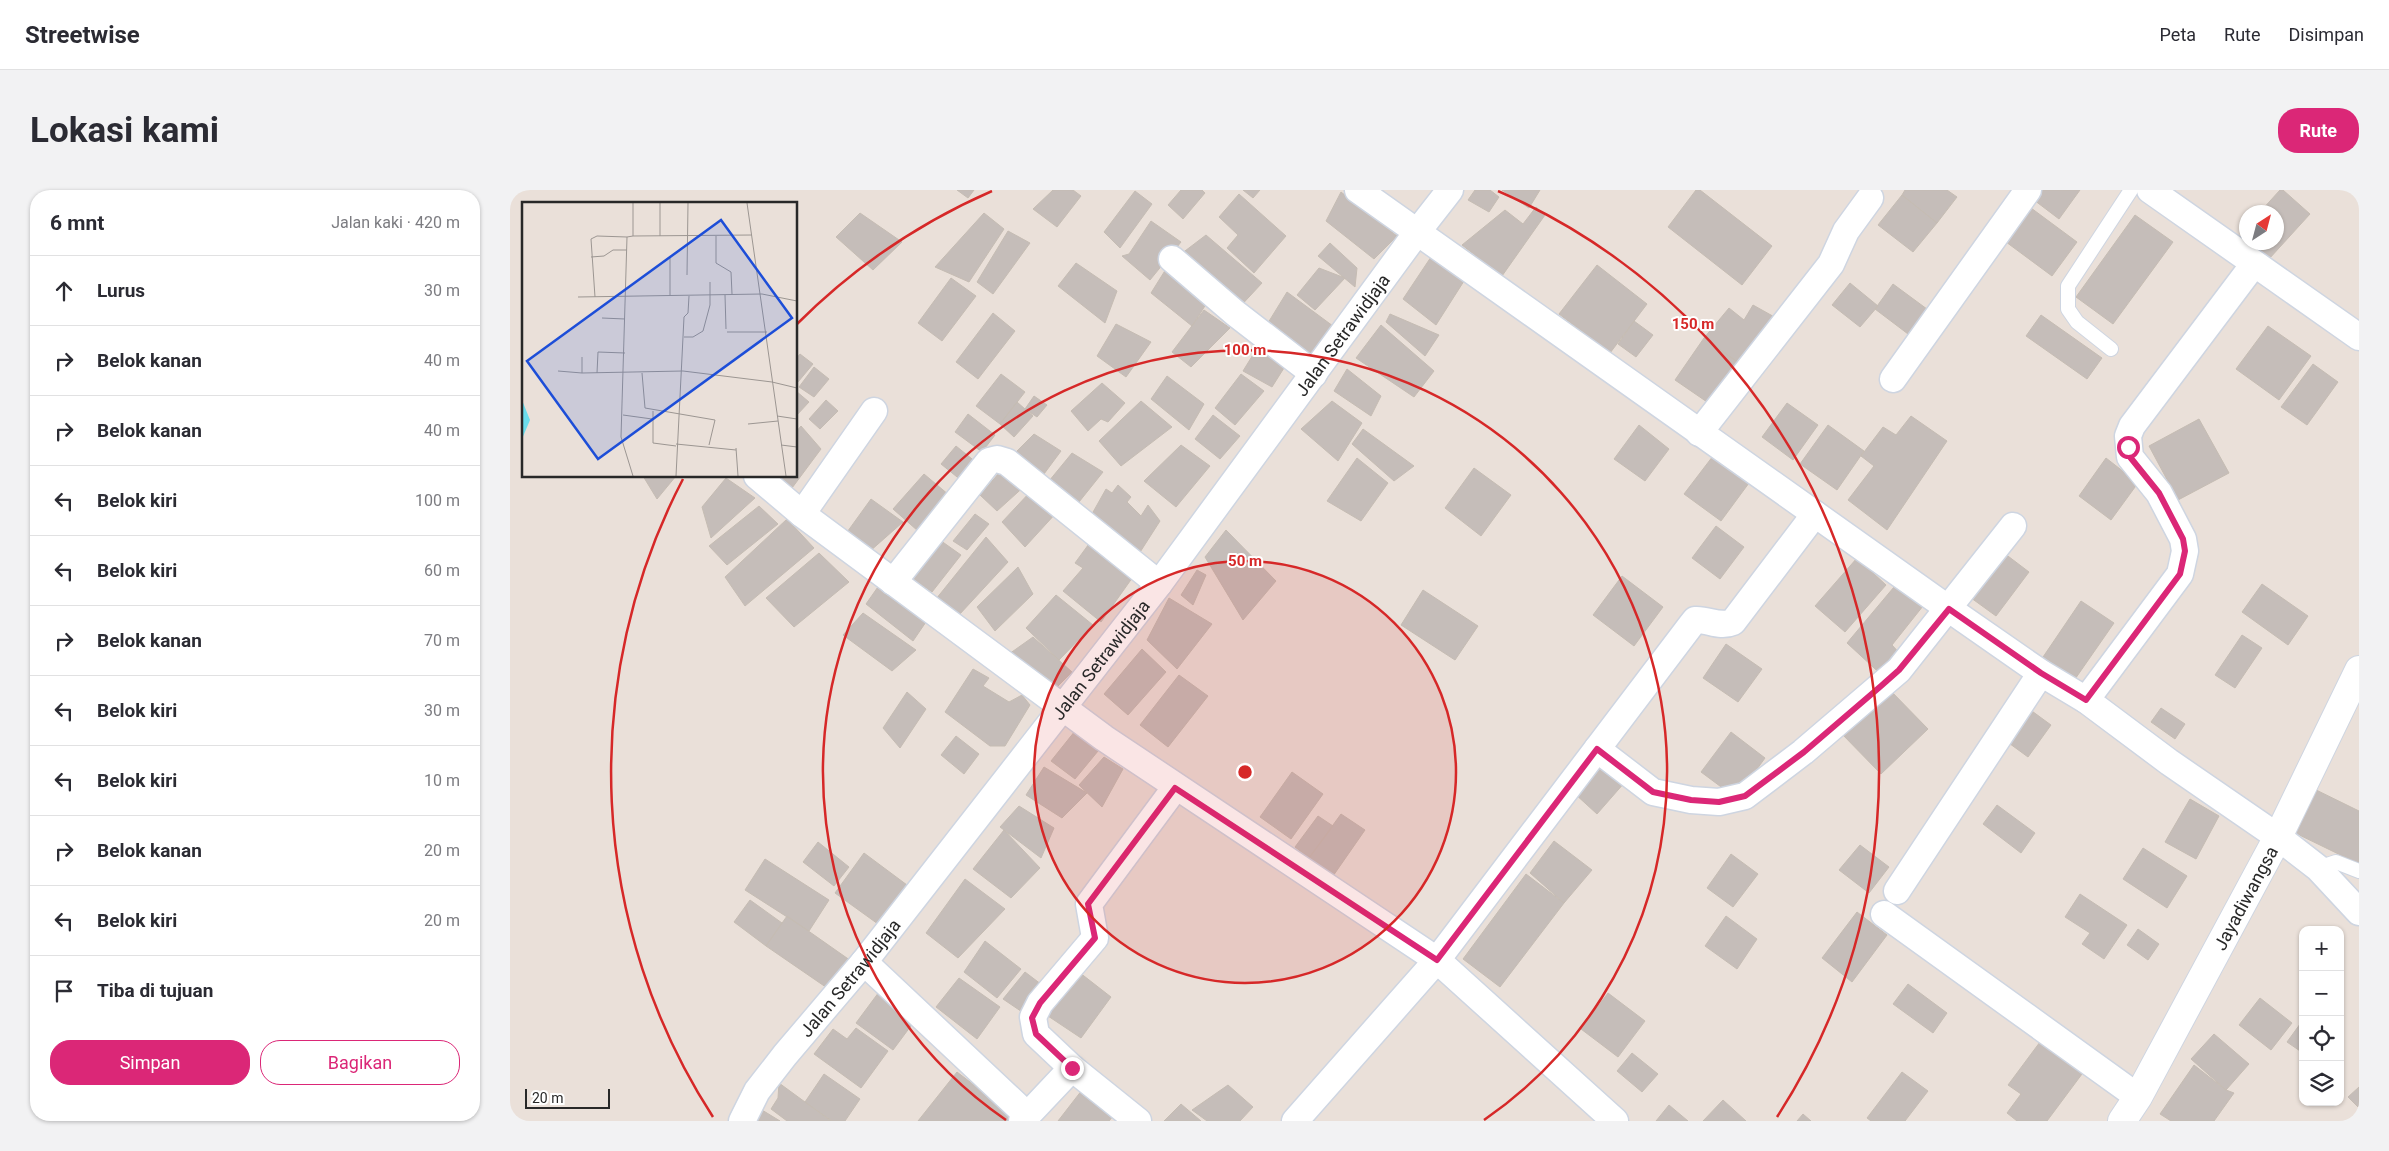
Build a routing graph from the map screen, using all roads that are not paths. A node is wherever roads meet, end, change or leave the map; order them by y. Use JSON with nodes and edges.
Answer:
{"nodes":[{"id":1,"x":1358,"y":190,"type":"edge"},
{"id":2,"x":1450,"y":190,"type":"edge"},
{"id":3,"x":2028,"y":190,"type":"edge"},
{"id":4,"x":2131,"y":190,"type":"edge"},
{"id":5,"x":2150,"y":190,"type":"edge"},
{"id":6,"x":1870,"y":198,"type":"dead end"},
{"id":7,"x":1418,"y":231,"type":"junction"},
{"id":8,"x":1172,"y":259,"type":"dead end"},
{"id":9,"x":2254,"y":264,"type":"junction"},
{"id":10,"x":2359,"y":337,"type":"edge"},
{"id":11,"x":2111,"y":349,"type":"dead end"},
{"id":12,"x":1314,"y":374,"type":"junction"},
{"id":13,"x":1893,"y":379,"type":"dead end"},
{"id":14,"x":874,"y":411,"type":"dead end"},
{"id":15,"x":1699,"y":433,"type":"junction"},
{"id":16,"x":759,"y":478,"type":"edge"},
{"id":17,"x":802,"y":514,"type":"junction"},
{"id":18,"x":1815,"y":514,"type":"junction"},
{"id":19,"x":2013,"y":526,"type":"dead end"},
{"id":20,"x":893,"y":582,"type":"junction"},
{"id":21,"x":1159,"y":584,"type":"junction"},
{"id":22,"x":1949,"y":609,"type":"junction"},
{"id":23,"x":2359,"y":670,"type":"edge"},
{"id":24,"x":2041,"y":673,"type":"junction"},
{"id":25,"x":2086,"y":700,"type":"junction"},
{"id":26,"x":1064,"y":708,"type":"junction"},
{"id":27,"x":1597,"y":749,"type":"junction"},
{"id":28,"x":1175,"y":788,"type":"junction"},
{"id":29,"x":2278,"y":837,"type":"junction"},
{"id":30,"x":2318,"y":868,"type":"junction"},
{"id":31,"x":2359,"y":871,"type":"edge"},
{"id":32,"x":1897,"y":891,"type":"dead end"},
{"id":33,"x":2359,"y":912,"type":"edge"},
{"id":34,"x":1884,"y":914,"type":"dead end"},
{"id":35,"x":1437,"y":960,"type":"junction"},
{"id":36,"x":864,"y":962,"type":"junction"},
{"id":37,"x":1072,"y":1068,"type":"junction"},
{"id":38,"x":2138,"y":1097,"type":"junction"},
{"id":39,"x":1024,"y":1118,"type":"edge"},
{"id":40,"x":742,"y":1121,"type":"edge"},
{"id":41,"x":1138,"y":1121,"type":"edge"},
{"id":42,"x":1296,"y":1121,"type":"edge"},
{"id":43,"x":1615,"y":1121,"type":"edge"},
{"id":44,"x":2122,"y":1121,"type":"edge"}],
"edges":[{"from":1,"to":7,"type":"street"},
{"from":2,"to":7,"type":"street","name":"Jalan Setrawidjaja"},
{"from":3,"to":13,"type":"street"},
{"from":4,"to":11,"type":"lane"},
{"from":5,"to":9,"type":"street"},
{"from":6,"to":15,"type":"street"},
{"from":7,"to":12,"type":"street","name":"Jalan Setrawidjaja"},
{"from":7,"to":15,"type":"street"},
{"from":8,"to":12,"type":"street"},
{"from":9,"to":10,"type":"street"},
{"from":9,"to":25,"type":"street"},
{"from":12,"to":21,"type":"street","name":"Jalan Setrawidjaja"},
{"from":14,"to":17,"type":"street"},
{"from":15,"to":18,"type":"street"},
{"from":16,"to":17,"type":"street"},
{"from":17,"to":20,"type":"street"},
{"from":18,"to":22,"type":"street"},
{"from":18,"to":27,"type":"street"},
{"from":19,"to":22,"type":"street"},
{"from":20,"to":21,"type":"street"},
{"from":20,"to":26,"type":"street"},
{"from":21,"to":26,"type":"street","name":"Jalan Setrawidjaja"},
{"from":22,"to":24,"type":"street"},
{"from":22,"to":27,"type":"street"},
{"from":23,"to":29,"type":"street","name":"Jayadiwangsa"},
{"from":24,"to":25,"type":"street"},
{"from":24,"to":32,"type":"street"},
{"from":25,"to":29,"type":"street"},
{"from":26,"to":28,"type":"street"},
{"from":26,"to":36,"type":"street","name":"Jalan Setrawidjaja"},
{"from":27,"to":35,"type":"street"},
{"from":28,"to":35,"type":"street"},
{"from":28,"to":37,"type":"street"},
{"from":29,"to":30,"type":"street"},
{"from":29,"to":38,"type":"street","name":"Jayadiwangsa"},
{"from":30,"to":31,"type":"lane"},
{"from":30,"to":33,"type":"street"},
{"from":34,"to":38,"type":"street"},
{"from":35,"to":42,"type":"street"},
{"from":35,"to":43,"type":"street"},
{"from":36,"to":39,"type":"street"},
{"from":36,"to":40,"type":"street","name":"Jalan Setrawidjaja"},
{"from":37,"to":39,"type":"street"},
{"from":37,"to":41,"type":"street"},
{"from":38,"to":44,"type":"street","name":"Jayadiwangsa"}]}
